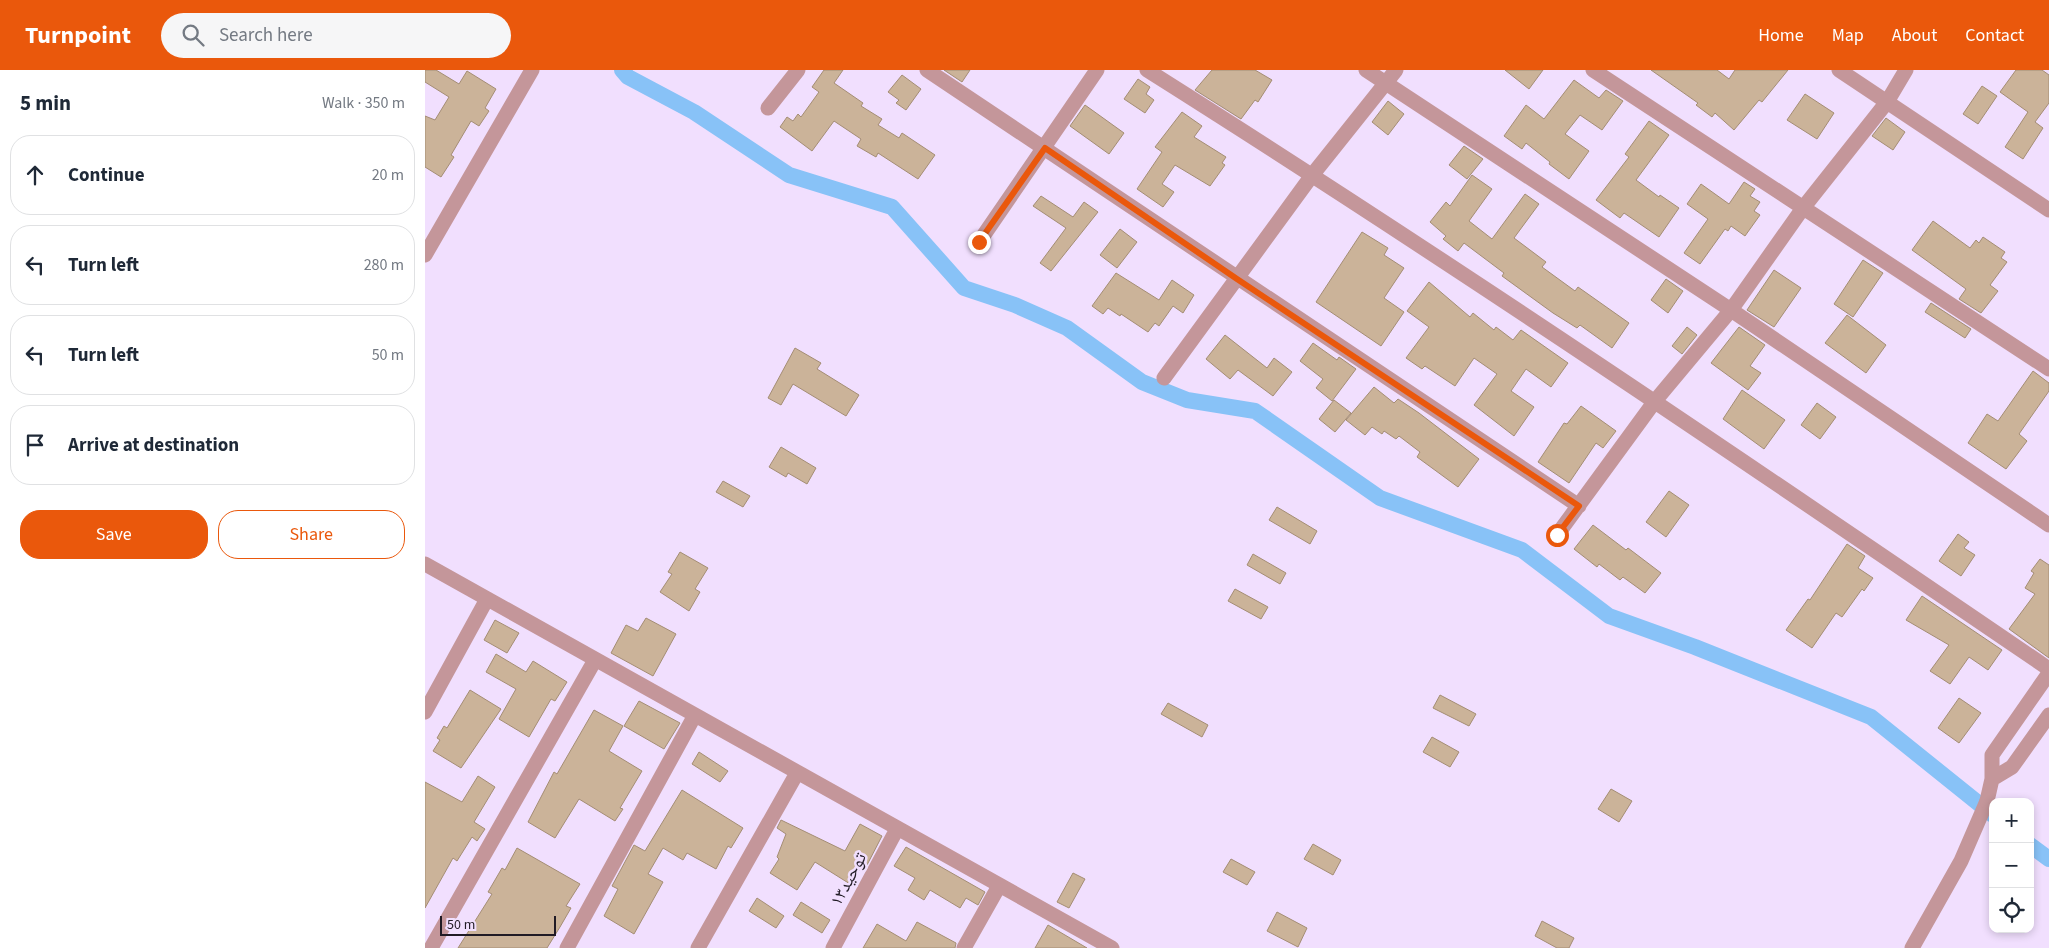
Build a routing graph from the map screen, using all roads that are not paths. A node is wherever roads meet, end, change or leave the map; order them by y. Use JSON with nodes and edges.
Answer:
{"nodes":[{"id":1,"x":532,"y":70,"type":"edge"},
{"id":2,"x":798,"y":70,"type":"edge"},
{"id":3,"x":927,"y":70,"type":"edge"},
{"id":4,"x":1097,"y":70,"type":"edge"},
{"id":5,"x":1147,"y":70,"type":"edge"},
{"id":6,"x":1366,"y":70,"type":"edge"},
{"id":7,"x":1396,"y":70,"type":"edge"},
{"id":8,"x":1593,"y":70,"type":"edge"},
{"id":9,"x":1839,"y":70,"type":"edge"},
{"id":10,"x":1907,"y":70,"type":"edge"},
{"id":11,"x":1387,"y":83,"type":"junction"},
{"id":12,"x":1887,"y":102,"type":"junction"},
{"id":13,"x":768,"y":108,"type":"dead end"},
{"id":14,"x":1045,"y":148,"type":"junction"},
{"id":15,"x":1313,"y":174,"type":"junction"},
{"id":16,"x":1803,"y":208,"type":"junction"},
{"id":17,"x":2049,"y":210,"type":"edge"},
{"id":18,"x":979,"y":242,"type":"dead end"},
{"id":19,"x":425,"y":255,"type":"edge"},
{"id":20,"x":1237,"y":279,"type":"junction"},
{"id":21,"x":1731,"y":310,"type":"junction"},
{"id":22,"x":2049,"y":369,"type":"edge"},
{"id":23,"x":1163,"y":378,"type":"dead end"},
{"id":24,"x":1655,"y":401,"type":"junction"},
{"id":25,"x":1579,"y":506,"type":"junction"},
{"id":26,"x":2049,"y":525,"type":"edge"},
{"id":27,"x":1557,"y":535,"type":"dead end"},
{"id":28,"x":425,"y":564,"type":"edge"},
{"id":29,"x":487,"y":599,"type":"junction"},
{"id":30,"x":595,"y":660,"type":"junction"},
{"id":31,"x":2049,"y":669,"type":"edge"},
{"id":32,"x":2049,"y":673,"type":"edge"},
{"id":33,"x":425,"y":712,"type":"edge"},
{"id":34,"x":695,"y":715,"type":"junction"},
{"id":35,"x":2049,"y":715,"type":"edge"},
{"id":36,"x":797,"y":773,"type":"junction"},
{"id":37,"x":1992,"y":779,"type":"junction"},
{"id":38,"x":897,"y":829,"type":"junction"},
{"id":39,"x":999,"y":886,"type":"junction"},
{"id":40,"x":1106,"y":947,"type":"edge"},
{"id":41,"x":431,"y":948,"type":"edge"},
{"id":42,"x":567,"y":948,"type":"edge"},
{"id":43,"x":698,"y":948,"type":"edge"},
{"id":44,"x":833,"y":948,"type":"edge"},
{"id":45,"x":964,"y":948,"type":"edge"},
{"id":46,"x":1912,"y":948,"type":"edge"}],
"edges":[{"from":1,"to":19,"type":"street"},
{"from":2,"to":13,"type":"street"},
{"from":3,"to":14,"type":"street"},
{"from":4,"to":14,"type":"street"},
{"from":5,"to":15,"type":"street"},
{"from":6,"to":11,"type":"street"},
{"from":7,"to":11,"type":"street"},
{"from":8,"to":16,"type":"street"},
{"from":9,"to":12,"type":"street"},
{"from":10,"to":12,"type":"street"},
{"from":11,"to":15,"type":"street"},
{"from":11,"to":21,"type":"street"},
{"from":12,"to":16,"type":"street"},
{"from":12,"to":17,"type":"street"},
{"from":14,"to":18,"type":"street"},
{"from":14,"to":20,"type":"street"},
{"from":15,"to":20,"type":"street"},
{"from":15,"to":24,"type":"street"},
{"from":16,"to":21,"type":"street"},
{"from":16,"to":22,"type":"street"},
{"from":20,"to":23,"type":"street"},
{"from":20,"to":25,"type":"street"},
{"from":21,"to":24,"type":"street"},
{"from":21,"to":26,"type":"street"},
{"from":24,"to":25,"type":"street"},
{"from":24,"to":31,"type":"street"},
{"from":25,"to":27,"type":"street"},
{"from":28,"to":29,"type":"street"},
{"from":29,"to":30,"type":"street"},
{"from":29,"to":33,"type":"street"},
{"from":30,"to":34,"type":"street"},
{"from":30,"to":41,"type":"street"},
{"from":32,"to":37,"type":"street"},
{"from":34,"to":36,"type":"street"},
{"from":34,"to":42,"type":"street"},
{"from":35,"to":37,"type":"street"},
{"from":36,"to":38,"type":"street"},
{"from":36,"to":43,"type":"street"},
{"from":37,"to":46,"type":"street"},
{"from":38,"to":39,"type":"street"},
{"from":38,"to":44,"type":"street","name":"توحید۱۳"},
{"from":39,"to":40,"type":"street"},
{"from":39,"to":45,"type":"street"}]}
